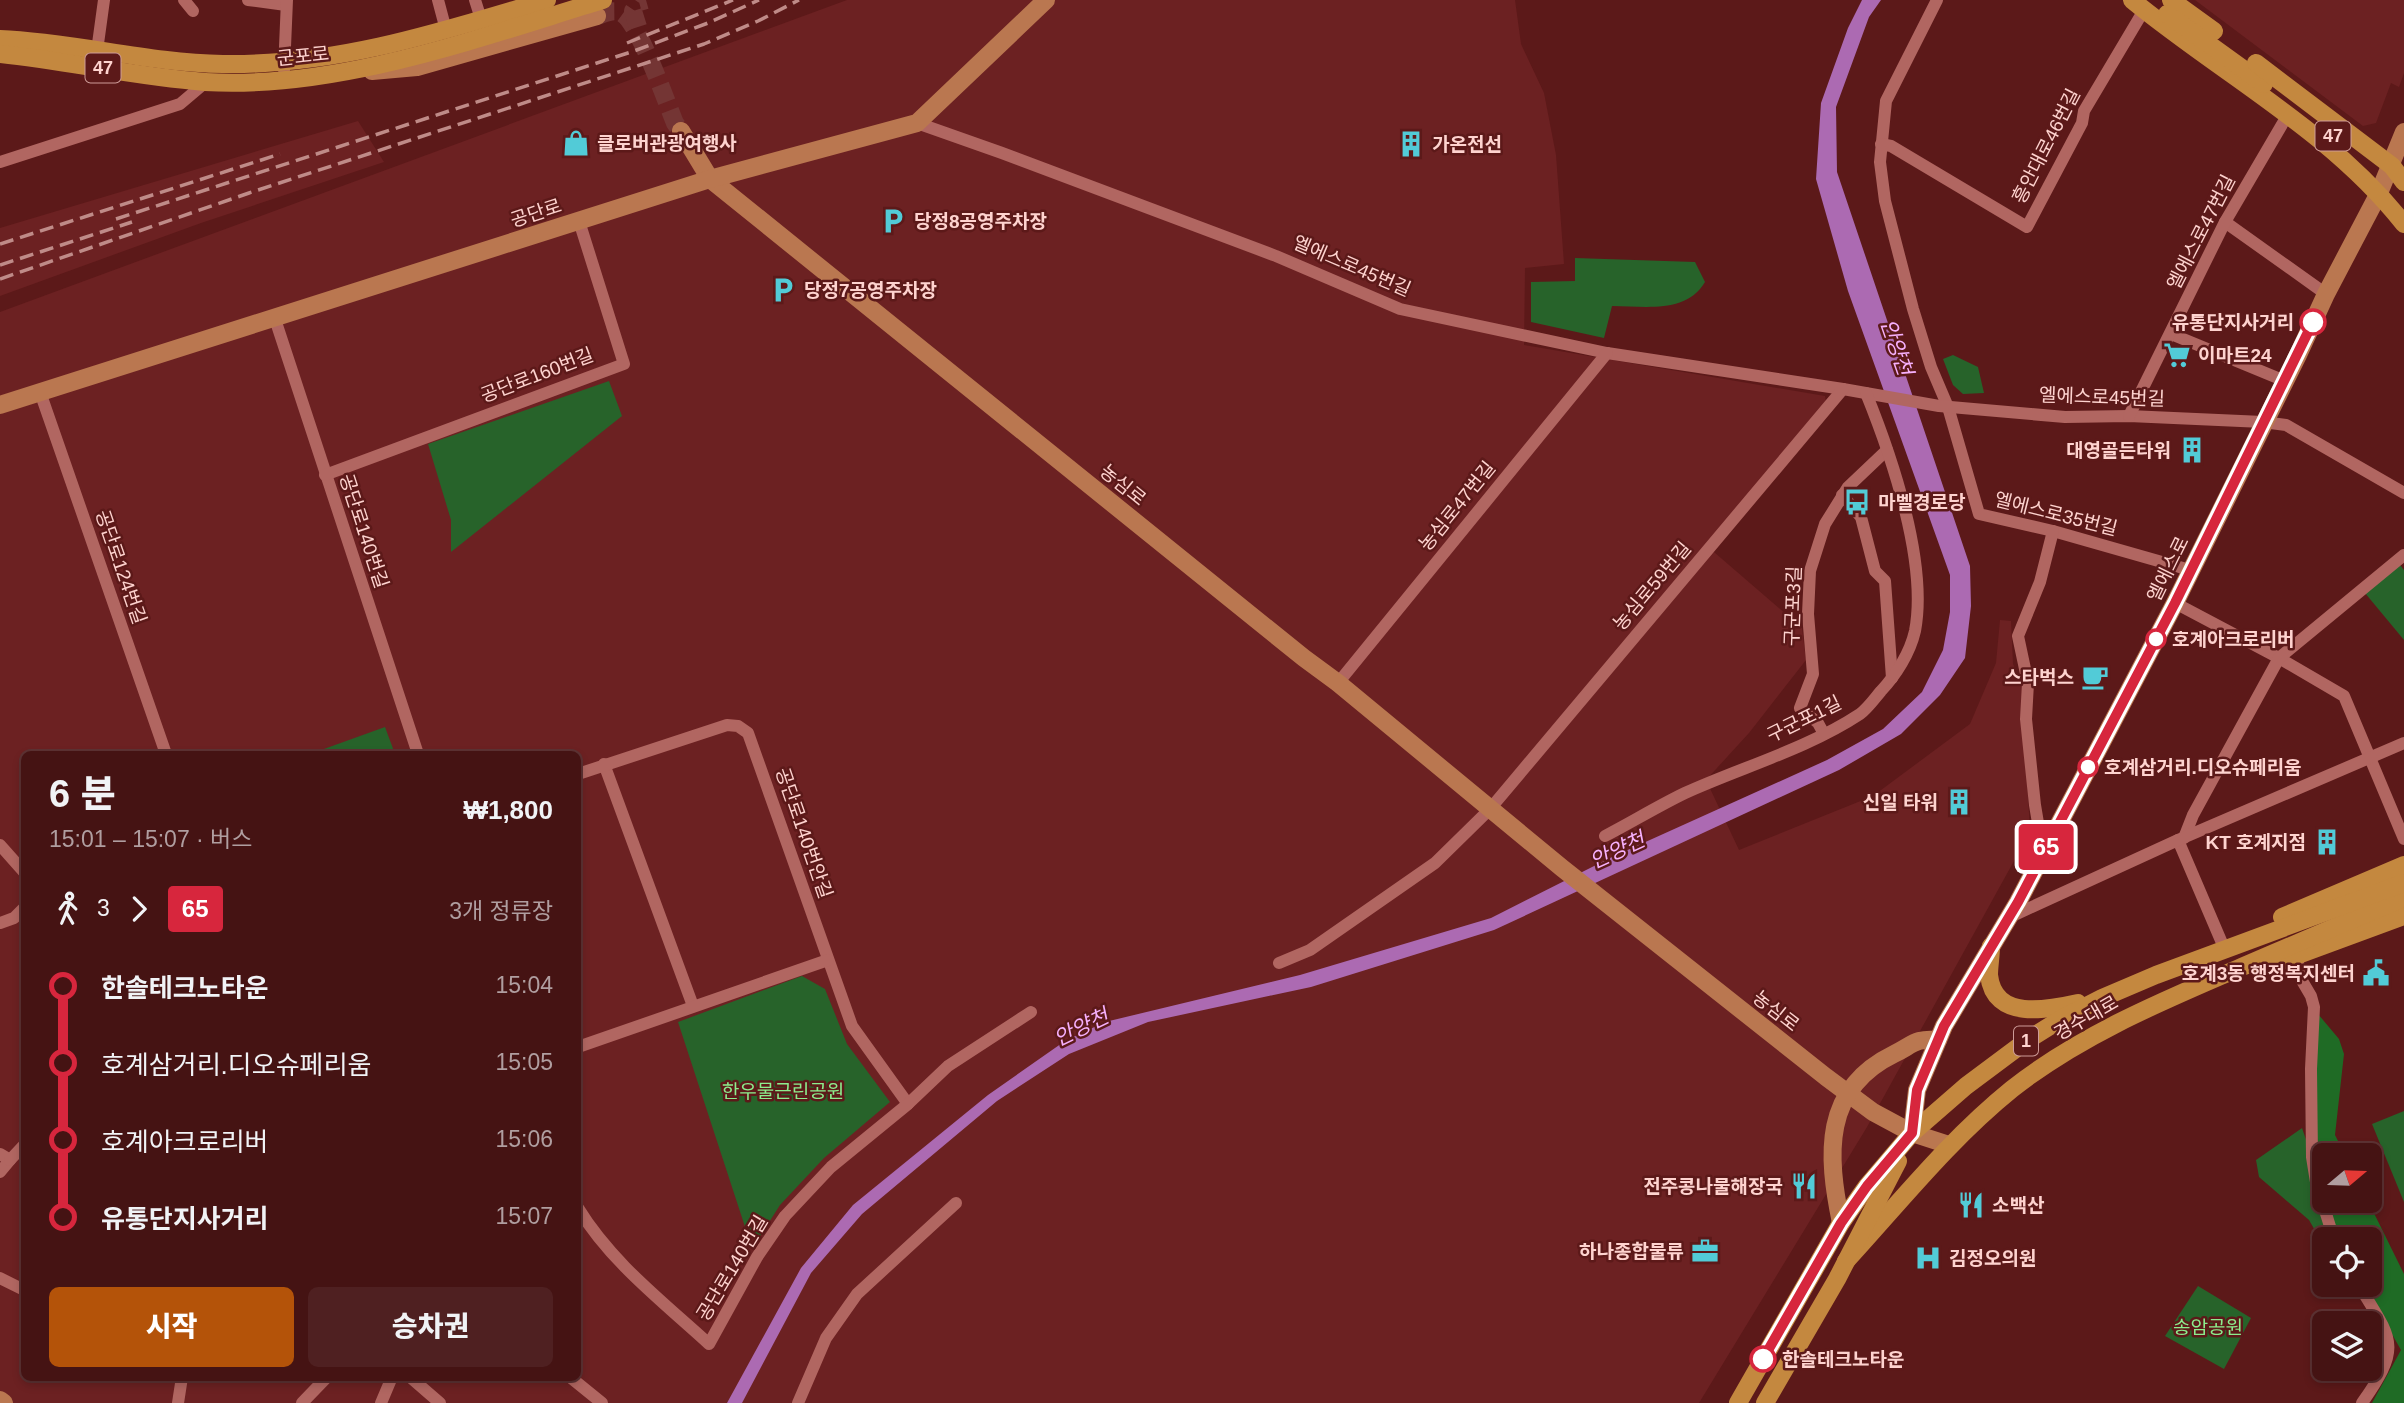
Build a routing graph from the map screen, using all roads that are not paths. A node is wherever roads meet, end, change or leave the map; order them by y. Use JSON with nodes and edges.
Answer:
{"nodes":[{"id":1,"x":104,"y":0,"type":"edge"},
{"id":2,"x":184,"y":0,"type":"edge"},
{"id":3,"x":248,"y":0,"type":"edge"},
{"id":4,"x":438,"y":0,"type":"edge"},
{"id":5,"x":475,"y":0,"type":"edge"},
{"id":6,"x":1046,"y":0,"type":"edge"},
{"id":7,"x":1937,"y":0,"type":"edge"},
{"id":8,"x":2171,"y":0,"type":"edge"},
{"id":9,"x":537,"y":2,"type":"edge"},
{"id":10,"x":2145,"y":2,"type":"edge"},
{"id":11,"x":287,"y":3,"type":"edge"},
{"id":12,"x":600,"y":8,"type":"tunnel mouth"},
{"id":13,"x":193,"y":11,"type":"dead end"},
{"id":14,"x":481,"y":19,"type":"junction"},
{"id":15,"x":446,"y":30,"type":"junction"},
{"id":16,"x":0,"y":41,"type":"edge"},
{"id":17,"x":97,"y":51,"type":"junction"},
{"id":18,"x":0,"y":54,"type":"edge"},
{"id":19,"x":284,"y":63,"type":"junction"},
{"id":20,"x":262,"y":80,"type":"junction"},
{"id":21,"x":206,"y":82,"type":"junction"},
{"id":22,"x":2287,"y":116,"type":"junction"},
{"id":23,"x":917,"y":124,"type":"junction"},
{"id":24,"x":681,"y":131,"type":"tunnel mouth"},
{"id":25,"x":2404,"y":132,"type":"edge"},
{"id":26,"x":1881,"y":144,"type":"junction"},
{"id":27,"x":0,"y":162,"type":"edge"},
{"id":28,"x":2392,"y":166,"type":"junction"},
{"id":29,"x":710,"y":179,"type":"junction"},
{"id":30,"x":2404,"y":182,"type":"edge"},
{"id":31,"x":2379,"y":193,"type":"junction"},
{"id":32,"x":2404,"y":209,"type":"edge"},
{"id":33,"x":579,"y":221,"type":"junction"},
{"id":34,"x":2225,"y":222,"type":"junction"},
{"id":35,"x":2404,"y":224,"type":"edge"},
{"id":36,"x":2326,"y":294,"type":"junction"},
{"id":37,"x":275,"y":319,"type":"junction"},
{"id":38,"x":2171,"y":334,"type":"junction"},
{"id":39,"x":1607,"y":353,"type":"junction"},
{"id":40,"x":2285,"y":381,"type":"junction"},
{"id":41,"x":1843,"y":388,"type":"junction"},
{"id":42,"x":40,"y":392,"type":"junction"},
{"id":43,"x":1869,"y":394,"type":"junction"},
{"id":44,"x":0,"y":405,"type":"edge"},
{"id":45,"x":1944,"y":407,"type":"junction"},
{"id":46,"x":2129,"y":416,"type":"junction"},
{"id":47,"x":2263,"y":422,"type":"junction"},
{"id":48,"x":1887,"y":450,"type":"junction"},
{"id":49,"x":325,"y":475,"type":"junction"},
{"id":50,"x":2404,"y":493,"type":"edge"},
{"id":51,"x":1842,"y":495,"type":"junction"},
{"id":52,"x":2053,"y":531,"type":"junction"},
{"id":53,"x":2404,"y":555,"type":"edge"},
{"id":54,"x":2190,"y":570,"type":"junction"},
{"id":55,"x":2175,"y":603,"type":"junction"},
{"id":56,"x":2279,"y":658,"type":"junction"},
{"id":57,"x":1892,"y":678,"type":"junction"},
{"id":58,"x":1338,"y":683,"type":"junction"},
{"id":59,"x":1824,"y":734,"type":"junction"},
{"id":60,"x":2404,"y":743,"type":"edge"},
{"id":61,"x":165,"y":751,"type":"edge"},
{"id":62,"x":417,"y":751,"type":"edge"},
{"id":63,"x":2371,"y":758,"type":"junction"},
{"id":64,"x":604,"y":764,"type":"junction"},
{"id":65,"x":581,"y":773,"type":"edge"},
{"id":66,"x":1490,"y":809,"type":"junction"},
{"id":67,"x":1605,"y":836,"type":"dead end"},
{"id":68,"x":2181,"y":839,"type":"junction"},
{"id":69,"x":2404,"y":839,"type":"edge"},
{"id":70,"x":0,"y":845,"type":"edge"},
{"id":71,"x":2043,"y":853,"type":"junction"},
{"id":72,"x":2404,"y":865,"type":"edge"},
{"id":73,"x":21,"y":869,"type":"edge"},
{"id":74,"x":2404,"y":883,"type":"edge"},
{"id":75,"x":2404,"y":898,"type":"edge"},
{"id":76,"x":21,"y":911,"type":"edge"},
{"id":77,"x":2404,"y":916,"type":"edge"},
{"id":78,"x":2009,"y":918,"type":"junction"},
{"id":79,"x":0,"y":923,"type":"edge"},
{"id":80,"x":2221,"y":943,"type":"junction"},
{"id":81,"x":1991,"y":947,"type":"junction"},
{"id":82,"x":2297,"y":957,"type":"junction"},
{"id":83,"x":828,"y":960,"type":"junction"},
{"id":84,"x":1279,"y":962,"type":"dead end"},
{"id":85,"x":2156,"y":975,"type":"junction"},
{"id":86,"x":2102,"y":998,"type":"junction"},
{"id":87,"x":2166,"y":999,"type":"junction"},
{"id":88,"x":692,"y":1006,"type":"junction"},
{"id":89,"x":1031,"y":1012,"type":"dead end"},
{"id":90,"x":1938,"y":1040,"type":"junction"},
{"id":91,"x":581,"y":1046,"type":"edge"},
{"id":92,"x":1848,"y":1092,"type":"junction"},
{"id":93,"x":908,"y":1104,"type":"junction"},
{"id":94,"x":1912,"y":1133,"type":"junction"},
{"id":95,"x":1949,"y":1145,"type":"junction"},
{"id":96,"x":21,"y":1147,"type":"edge"},
{"id":97,"x":5,"y":1157,"type":"edge"},
{"id":98,"x":0,"y":1172,"type":"edge"},
{"id":99,"x":956,"y":1203,"type":"dead end"},
{"id":100,"x":581,"y":1212,"type":"edge"},
{"id":101,"x":1841,"y":1223,"type":"junction"},
{"id":102,"x":2330,"y":1227,"type":"edge"},
{"id":103,"x":1846,"y":1261,"type":"junction"},
{"id":104,"x":0,"y":1278,"type":"edge"},
{"id":105,"x":21,"y":1288,"type":"edge"},
{"id":106,"x":2366,"y":1297,"type":"edge"},
{"id":107,"x":181,"y":1381,"type":"edge"},
{"id":108,"x":323,"y":1381,"type":"edge"},
{"id":109,"x":390,"y":1381,"type":"edge"},
{"id":110,"x":415,"y":1381,"type":"edge"},
{"id":111,"x":575,"y":1381,"type":"edge"},
{"id":112,"x":178,"y":1403,"type":"edge"},
{"id":113,"x":302,"y":1403,"type":"edge"},
{"id":114,"x":381,"y":1403,"type":"edge"},
{"id":115,"x":440,"y":1403,"type":"edge"},
{"id":116,"x":602,"y":1403,"type":"edge"},
{"id":117,"x":798,"y":1403,"type":"edge"},
{"id":118,"x":1738,"y":1403,"type":"edge"},
{"id":119,"x":1765,"y":1403,"type":"edge"},
{"id":120,"x":2362,"y":1403,"type":"edge"}],
"edges":[{"from":1,"to":17,"type":"street"},
{"from":2,"to":13,"type":"street"},
{"from":3,"to":11,"type":"street"},
{"from":4,"to":15,"type":"street"},
{"from":5,"to":14,"type":"street"},
{"from":6,"to":23,"type":"street","name":"공단로"},
{"from":7,"to":26,"type":"street"},
{"from":8,"to":28,"type":"main road"},
{"from":9,"to":14,"type":"main road","name":"군포로","number":"47"},
{"from":10,"to":22,"type":"main road"},
{"from":10,"to":26,"type":"street","name":"흥안대로46번길"},
{"from":10,"to":32,"type":"main road","number":"47"},
{"from":11,"to":19,"type":"street"},
{"from":12,"to":20,"type":"main road","name":"군포로","number":"47"},
{"from":14,"to":15,"type":"main road","name":"군포로","number":"47"},
{"from":15,"to":19,"type":"main road","name":"군포로","number":"47"},
{"from":16,"to":17,"type":"main road","name":"군포로","number":"47"},
{"from":17,"to":19,"type":"main road","name":"군포로","number":"47"},
{"from":18,"to":21,"type":"main road","name":"군포로","number":"47"},
{"from":19,"to":20,"type":"street"},
{"from":20,"to":21,"type":"main road","name":"군포로","number":"47"},
{"from":21,"to":27,"type":"street"},
{"from":22,"to":31,"type":"main road"},
{"from":22,"to":34,"type":"street","name":"엘에스로47번길"},
{"from":23,"to":29,"type":"street","name":"공단로"},
{"from":23,"to":39,"type":"street","name":"엘에스로45번길"},
{"from":24,"to":29,"type":"street","name":"농심로"},
{"from":25,"to":28,"type":"street","name":"엘에스로"},
{"from":26,"to":45,"type":"street"},
{"from":28,"to":30,"type":"main road"},
{"from":28,"to":31,"type":"street","name":"엘에스로"},
{"from":29,"to":33,"type":"street","name":"공단로"},
{"from":29,"to":58,"type":"street","name":"농심로"},
{"from":31,"to":35,"type":"main road"},
{"from":31,"to":36,"type":"street","name":"엘에스로"},
{"from":33,"to":37,"type":"street","name":"공단로"},
{"from":33,"to":49,"type":"street","name":"공단로160번길"},
{"from":34,"to":36,"type":"street"},
{"from":34,"to":38,"type":"street","name":"엘에스로47번길"},
{"from":36,"to":40,"type":"street","name":"엘에스로"},
{"from":37,"to":42,"type":"street","name":"공단로"},
{"from":37,"to":49,"type":"street","name":"공단로140번길"},
{"from":38,"to":40,"type":"street"},
{"from":38,"to":46,"type":"street","name":"엘에스로47번길"},
{"from":39,"to":41,"type":"street","name":"엘에스로45번길"},
{"from":39,"to":58,"type":"street","name":"농심로47번길"},
{"from":40,"to":47,"type":"street","name":"엘에스로"},
{"from":41,"to":43,"type":"street","name":"엘에스로45번길"},
{"from":41,"to":66,"type":"street","name":"농심로59번길"},
{"from":42,"to":44,"type":"street","name":"공단로"},
{"from":42,"to":61,"type":"street","name":"공단로124번길"},
{"from":43,"to":45,"type":"street","name":"엘에스로45번길"},
{"from":43,"to":48,"type":"street","name":"구군포1길"},
{"from":45,"to":46,"type":"street","name":"엘에스로45번길"},
{"from":45,"to":52,"type":"street","name":"엘에스로35번길"},
{"from":46,"to":47,"type":"street","name":"엘에스로45번길"},
{"from":47,"to":50,"type":"street","name":"엘에스로45번길"},
{"from":47,"to":54,"type":"street","name":"엘에스로"},
{"from":48,"to":51,"type":"street","name":"구군포3길"},
{"from":48,"to":57,"type":"street","name":"구군포1길"},
{"from":49,"to":62,"type":"street","name":"공단로140번길"},
{"from":51,"to":57,"type":"street"},
{"from":51,"to":59,"type":"street","name":"구군포3길"},
{"from":52,"to":54,"type":"street","name":"엘에스로35번길"},
{"from":52,"to":71,"type":"street"},
{"from":53,"to":56,"type":"street"},
{"from":54,"to":55,"type":"street","name":"엘에스로"},
{"from":55,"to":56,"type":"street"},
{"from":55,"to":71,"type":"street","name":"엘에스로"},
{"from":56,"to":63,"type":"street"},
{"from":56,"to":68,"type":"street"},
{"from":57,"to":59,"type":"street","name":"구군포1길"},
{"from":58,"to":66,"type":"street","name":"농심로"},
{"from":59,"to":67,"type":"street","name":"구군포1길"},
{"from":60,"to":63,"type":"street"},
{"from":63,"to":68,"type":"street"},
{"from":63,"to":69,"type":"street"},
{"from":64,"to":65,"type":"street","name":"공단로140번안길"},
{"from":64,"to":83,"type":"street","name":"공단로140번안길"},
{"from":64,"to":88,"type":"street"},
{"from":66,"to":84,"type":"street","name":"농심로59번길"},
{"from":66,"to":92,"type":"street","name":"농심로"},
{"from":68,"to":78,"type":"street"},
{"from":68,"to":80,"type":"street"},
{"from":70,"to":73,"type":"street"},
{"from":71,"to":78,"type":"street","name":"엘에스로"},
{"from":72,"to":80,"type":"main road"},
{"from":74,"to":85,"type":"main road","name":"경수대로","number":"1"},
{"from":75,"to":87,"type":"main road","name":"경수대로","number":"1"},
{"from":76,"to":79,"type":"street"},
{"from":77,"to":82,"type":"main road"},
{"from":78,"to":81,"type":"street","name":"엘에스로"},
{"from":80,"to":85,"type":"main road"},
{"from":81,"to":86,"type":"main road"},
{"from":81,"to":90,"type":"street","name":"엘에스로"},
{"from":82,"to":87,"type":"main road"},
{"from":82,"to":102,"type":"street"},
{"from":83,"to":88,"type":"street"},
{"from":83,"to":93,"type":"street","name":"공단로140번안길"},
{"from":85,"to":86,"type":"main road","name":"경수대로","number":"1"},
{"from":86,"to":94,"type":"main road","name":"경수대로","number":"1"},
{"from":87,"to":95,"type":"main road","name":"경수대로","number":"1"},
{"from":88,"to":91,"type":"street"},
{"from":89,"to":93,"type":"street","name":"공단로140번길"},
{"from":90,"to":92,"type":"street"},
{"from":90,"to":94,"type":"street","name":"엘에스로"},
{"from":92,"to":94,"type":"street","name":"농심로"},
{"from":92,"to":101,"type":"street"},
{"from":93,"to":100,"type":"street","name":"공단로140번길"},
{"from":94,"to":95,"type":"street","name":"농심로"},
{"from":94,"to":101,"type":"main road","name":"경수대로","number":"1"},
{"from":94,"to":103,"type":"main road","name":"경수대로"},
{"from":95,"to":103,"type":"main road","name":"경수대로","number":"1"},
{"from":96,"to":97,"type":"street"},
{"from":97,"to":98,"type":"street"},
{"from":99,"to":117,"type":"street"},
{"from":101,"to":118,"type":"main road","name":"경수대로","number":"1"},
{"from":103,"to":119,"type":"main road","name":"경수대로","number":"1"},
{"from":104,"to":105,"type":"street"},
{"from":106,"to":120,"type":"street"},
{"from":107,"to":112,"type":"street"},
{"from":108,"to":113,"type":"street"},
{"from":109,"to":114,"type":"street"},
{"from":110,"to":115,"type":"street"},
{"from":111,"to":116,"type":"street"}]}
